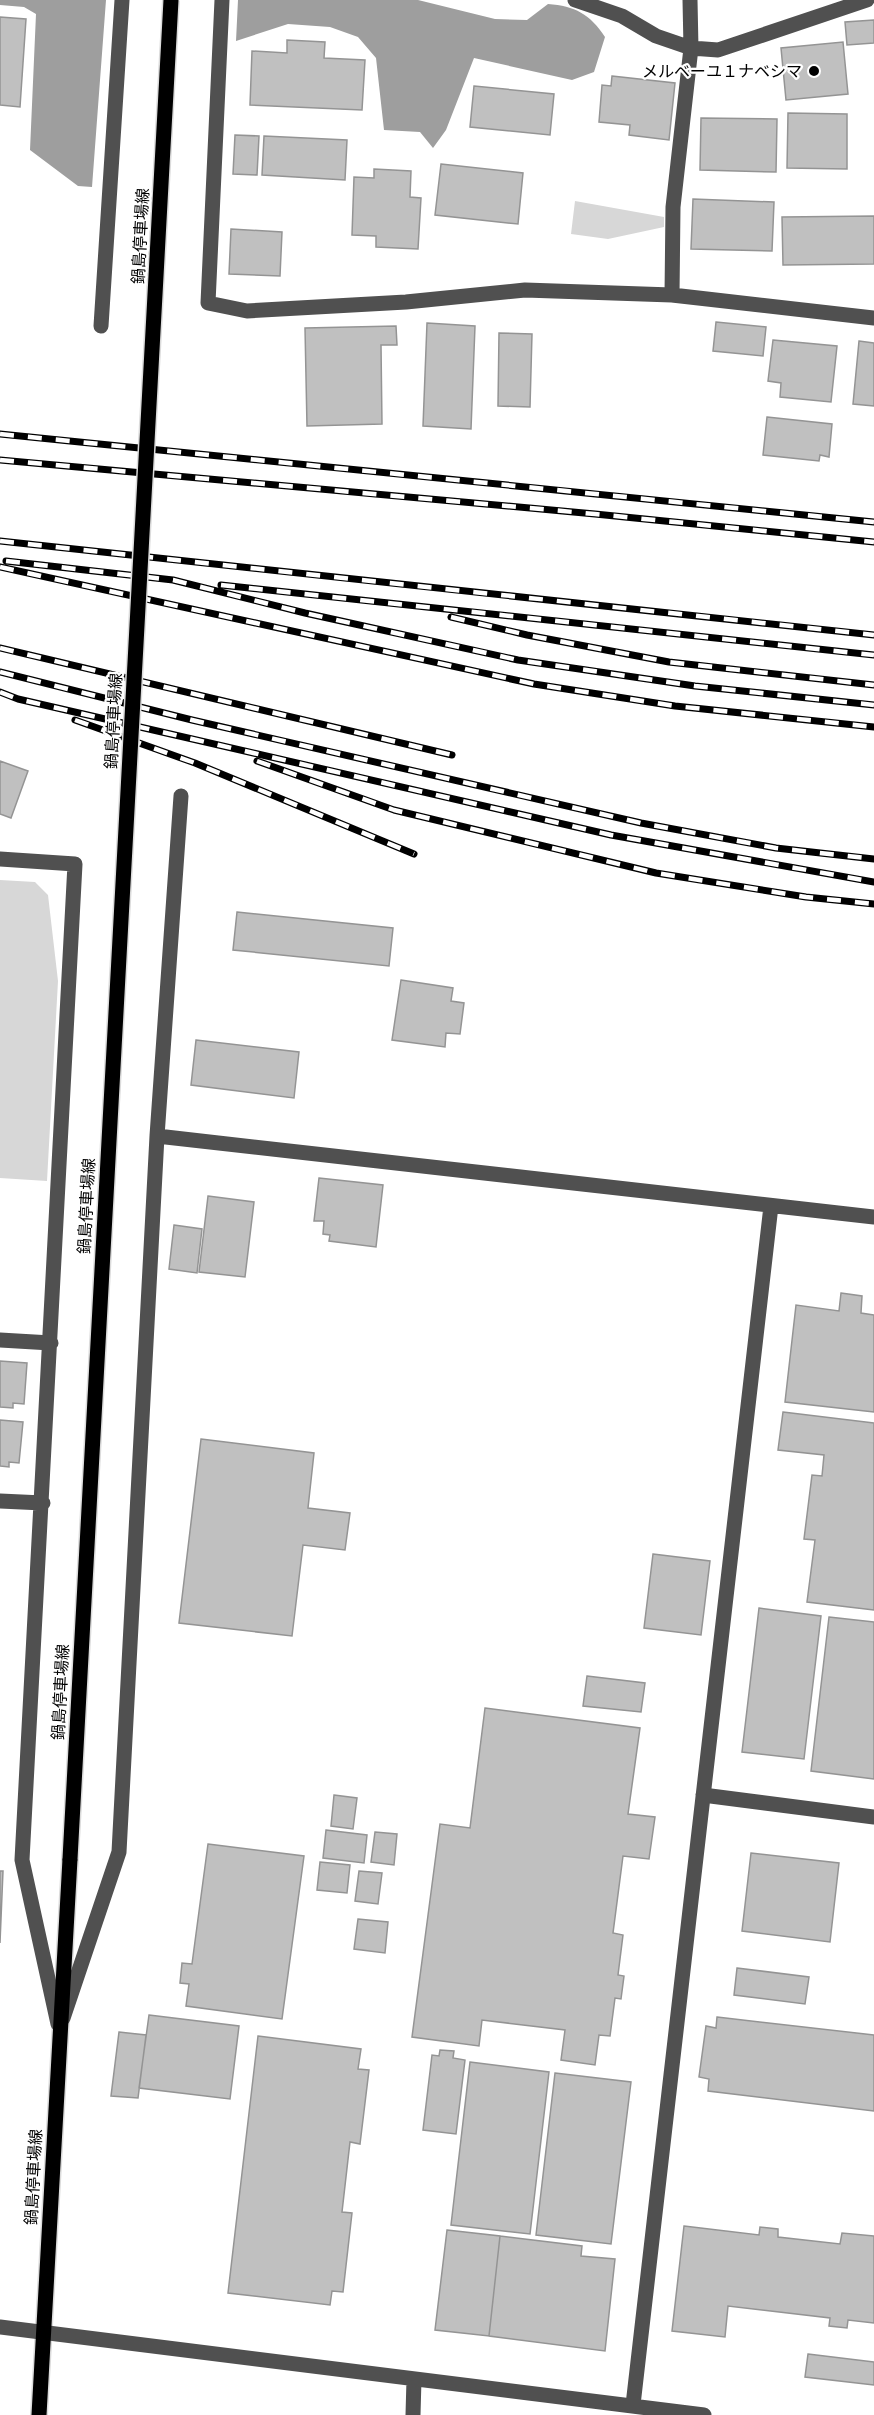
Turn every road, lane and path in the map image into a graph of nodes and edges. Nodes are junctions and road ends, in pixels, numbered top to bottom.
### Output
1 (122, 0) edge
2 (171, 0) edge
3 (222, 0) edge
4 (575, 0) edge
5 (690, 0) edge
6 (867, 0) edge
7 (691, 48) junction
8 (672, 295) junction
9 (874, 318) edge
10 (101, 326) dead end
11 (181, 795) dead end
12 (0, 859) edge
13 (157, 1136) junction
14 (771, 1206) junction
15 (874, 1217) edge
16 (0, 1340) edge
17 (51, 1343) junction
18 (0, 1501) edge
19 (43, 1503) junction
20 (703, 1795) junction
21 (874, 1816) edge
22 (60, 2030) junction
23 (0, 2327) edge
24 (42, 2334) junction
25 (414, 2379) junction
26 (633, 2405) junction
27 (39, 2415) edge
28 (413, 2415) edge
29 (704, 2415) edge

1 - 10 street
2 - 22 main road, 鍋島停車場線, bridge
3 - 8 street
4 - 7 street
5 - 7 street
6 - 7 street
7 - 8 street
8 - 9 street
11 - 13 street
12 - 17 street
13 - 14 street
13 - 22 street
14 - 15 street
14 - 20 street
16 - 17 street
17 - 19 street
18 - 19 street
19 - 22 street
20 - 21 street
20 - 26 street
22 - 24 main road, 鍋島停車場線
23 - 24 street
24 - 25 street
24 - 27 main road, 鍋島停車場線
25 - 26 street
25 - 28 street
26 - 29 street

